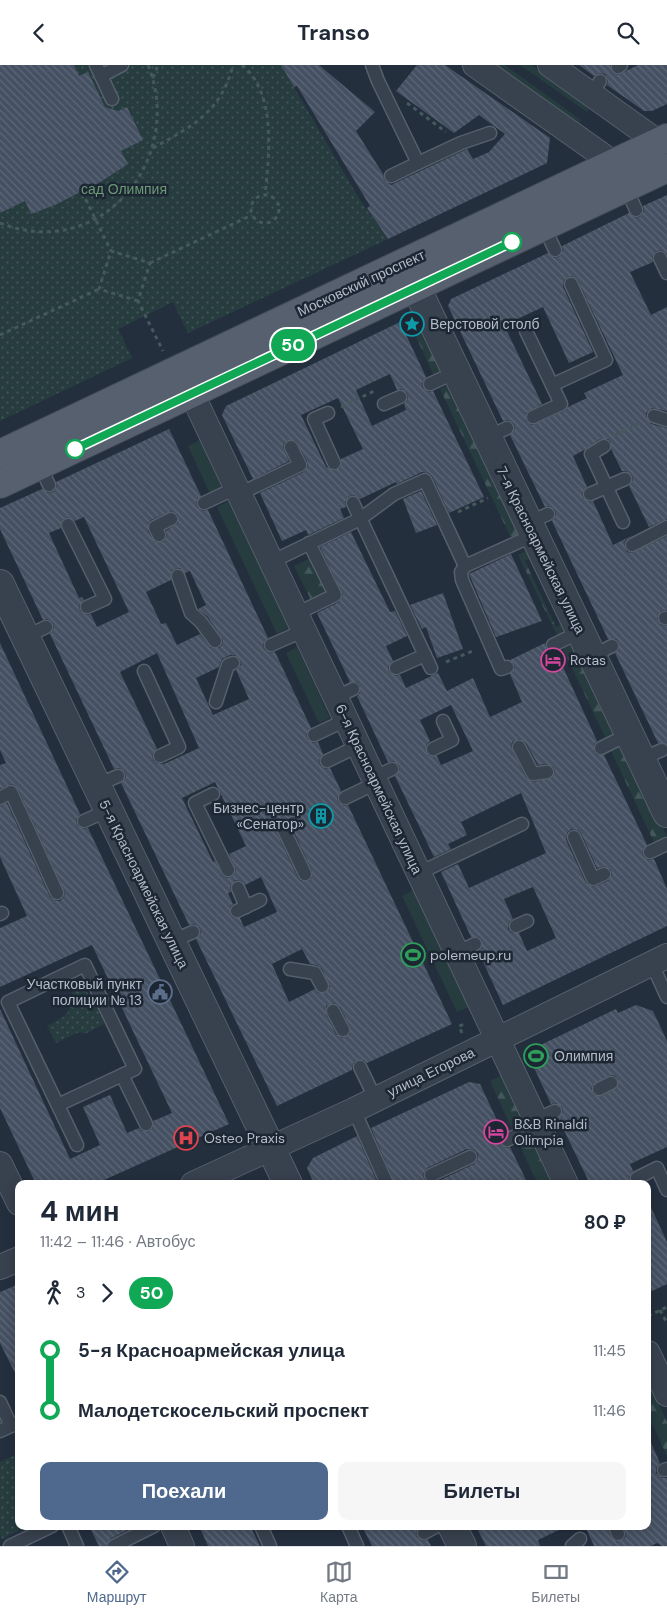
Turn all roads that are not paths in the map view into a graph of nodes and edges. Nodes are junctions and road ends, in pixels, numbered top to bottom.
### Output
1 (122, 65) edge
2 (372, 65) edge
3 (475, 65) edge
4 (550, 65) edge
5 (98, 70) edge
6 (112, 99) dead end
7 (490, 133) dead end
8 (418, 163) junction
9 (613, 163) junction
10 (649, 169) edge
11 (391, 176) dead end
12 (660, 258) dead end
13 (667, 273) edge
14 (410, 275) junction
15 (571, 284) dead end
16 (526, 331) dead end
17 (456, 372) junction
18 (181, 375) junction
19 (430, 384) dead end
20 (552, 385) junction
21 (400, 397) dead end
22 (384, 405) road end
23 (328, 413) road end
24 (654, 416) road end
25 (532, 417) dead end
26 (667, 420) edge
27 (604, 446) road end
28 (291, 447) dead end
29 (0, 454) edge
30 (334, 463) dead end
31 (625, 479) dead end
32 (0, 484) edge
33 (606, 487) junction
34 (238, 491) junction
35 (590, 495) dead end
36 (204, 503) dead end
37 (353, 503) dead end
38 (171, 519) dead end
39 (360, 519) junction
40 (624, 522) dead end
41 (537, 524) junction
42 (68, 525) dead end
43 (667, 527) edge
44 (158, 535) dead end
45 (309, 543) junction
46 (632, 545) dead end
47 (271, 561) junction
48 (466, 566) junction
49 (178, 576) dead end
50 (3, 596) edge
51 (87, 607) dead end
52 (300, 622) junction
53 (215, 641) dead end
54 (595, 644) junction
55 (271, 645) dead end
56 (553, 645) dead end
57 (425, 655) junction
58 (233, 663) dead end
59 (507, 667) dead end
60 (396, 668) dead end
61 (431, 668) road end
62 (144, 671) dead end
63 (216, 702) dead end
64 (346, 720) junction
65 (443, 721) dead end
66 (629, 734) junction
67 (314, 735) dead end
68 (358, 747) junction
69 (520, 747) dead end
70 (601, 748) dead end
71 (434, 749) dead end
72 (160, 756) dead end
73 (327, 761) dead end
74 (547, 772) dead end
75 (380, 777) junction
76 (213, 794) dead end
77 (0, 797) edge
78 (345, 798) dead end
79 (109, 810) junction
80 (667, 813) edge
81 (84, 821) dead end
82 (293, 823) dead end
83 (522, 824) dead end
84 (574, 837) dead end
85 (667, 844) edge
86 (650, 852) dead end
87 (228, 870) dead end
88 (419, 873) junction
89 (305, 874) dead end
90 (604, 874) dead end
91 (238, 889) dead end
92 (57, 893) dead end
93 (260, 900) dead end
94 (659, 960) edge
95 (290, 969) dead end
96 (322, 986) dead end
97 (667, 997) edge
98 (4, 1004) edge
99 (333, 1011) dead end
100 (342, 1029) dead end
101 (497, 1040) junction
102 (360, 1067) dead end
103 (122, 1075) junction
104 (611, 1083) dead end
105 (599, 1089) dead end
106 (376, 1100) junction
107 (58, 1105) junction
108 (354, 1110) junction
109 (542, 1119) junction
110 (146, 1124) dead end
111 (507, 1140) dead end
112 (77, 1145) dead end
113 (272, 1149) junction
114 (470, 1157) dead end
115 (0, 1164) edge
116 (431, 1175) dead end
117 (637, 1178) dead end
118 (202, 1180) edge
119 (286, 1180) edge
120 (383, 1180) edge
121 (565, 1180) edge
122 (667, 1190) edge
123 (15, 1195) edge
124 (15, 1261) edge
125 (0, 1267) edge
126 (651, 1359) edge
127 (667, 1394) edge
128 (0, 1403) edge
129 (10, 1427) edge
130 (44, 1530) edge
131 (70, 1530) edge
132 (146, 1530) edge
133 (174, 1530) edge
134 (263, 1530) edge
135 (350, 1530) edge
136 (430, 1530) edge
137 (454, 1530) edge
138 (424, 1533) dead end
139 (10, 1546) edge
140 (77, 1546) edge
141 (114, 1546) edge
142 (182, 1546) edge
143 (269, 1546) edge
144 (357, 1546) edge
145 (462, 1546) edge

1 - 5 lane
2 - 8 lane
3 - 9 street
4 - 10 street
5 - 6 lane
7 - 8 lane
8 - 11 lane
9 - 10 main road, Московский проспект
9 - 10 street
9 - 14 main road, Московский проспект
10 - 14 main road, Московский проспект
12 - 13 lane
14 - 17 street, 7-я Красноармейская улица
14 - 18 main road, Московский проспект
15 - 20 lane
16 - 20 lane
17 - 19 lane
17 - 41 street, 7-я Красноармейская улица
18 - 29 main road, Московский проспект
18 - 32 main road, Московский проспект
18 - 34 street, 6-я Красноармейская улица
20 - 25 lane
21 - 22 lane
23 - 30 lane
24 - 26 lane
27 - 33 lane
28 - 34 lane
31 - 33 lane
33 - 35 lane
33 - 40 lane
34 - 36 lane
34 - 47 street, 6-я Красноармейская улица
37 - 39 lane
38 - 44 lane
39 - 45 lane
39 - 48 lane
39 - 57 lane
41 - 48 lane
41 - 54 street, 7-я Красноармейская улица
42 - 51 lane
43 - 46 lane
45 - 47 lane
45 - 52 lane
47 - 52 street, 6-я Красноармейская улица
48 - 59 lane
49 - 53 lane
50 - 79 street, 5-я Красноармейская улица
52 - 55 lane
52 - 64 street, 6-я Красноармейская улица
54 - 56 lane
54 - 66 street, 7-я Красноармейская улица
57 - 60 lane
57 - 61 lane
58 - 63 lane
62 - 72 lane
64 - 67 lane
64 - 68 street, 6-я Красноармейская улица
65 - 71 lane
66 - 70 lane
66 - 80 street, 7-я Красноармейская улица
68 - 73 lane
68 - 75 street, 6-я Красноармейская улица
69 - 74 lane
75 - 78 lane
75 - 88 street, 6-я Красноармейская улица
76 - 87 lane
77 - 92 lane
79 - 81 lane
79 - 113 street, 5-я Красноармейская улица
82 - 89 lane
83 - 88 lane
84 - 90 lane
85 - 86 lane
88 - 101 street, 6-я Красноармейская улица
91 - 93 lane
94 - 97 lane
94 - 101 street, улица Егорова
95 - 96 lane
98 - 103 lane
98 - 107 lane
99 - 100 lane
101 - 106 street, улица Егорова
101 - 109 street, 6-я Красноармейская улица
102 - 106 lane
103 - 107 lane
103 - 110 lane
104 - 105 lane
106 - 108 street, улица Егорова
107 - 112 lane
108 - 113 street, улица Егорова
108 - 120 lane
109 - 111 lane
109 - 121 street, 6-я Красноармейская улица
113 - 118 street, улица Егорова
113 - 119 street, 5-я Красноармейская улица
114 - 116 lane
115 - 123 street
117 - 122 lane
124 - 125 street
126 - 127 street
128 - 129 lane
130 - 139 lane
131 - 140 lane
132 - 141 lane
133 - 142 street
134 - 143 lane
135 - 144 lane
136 - 138 lane
137 - 145 street

